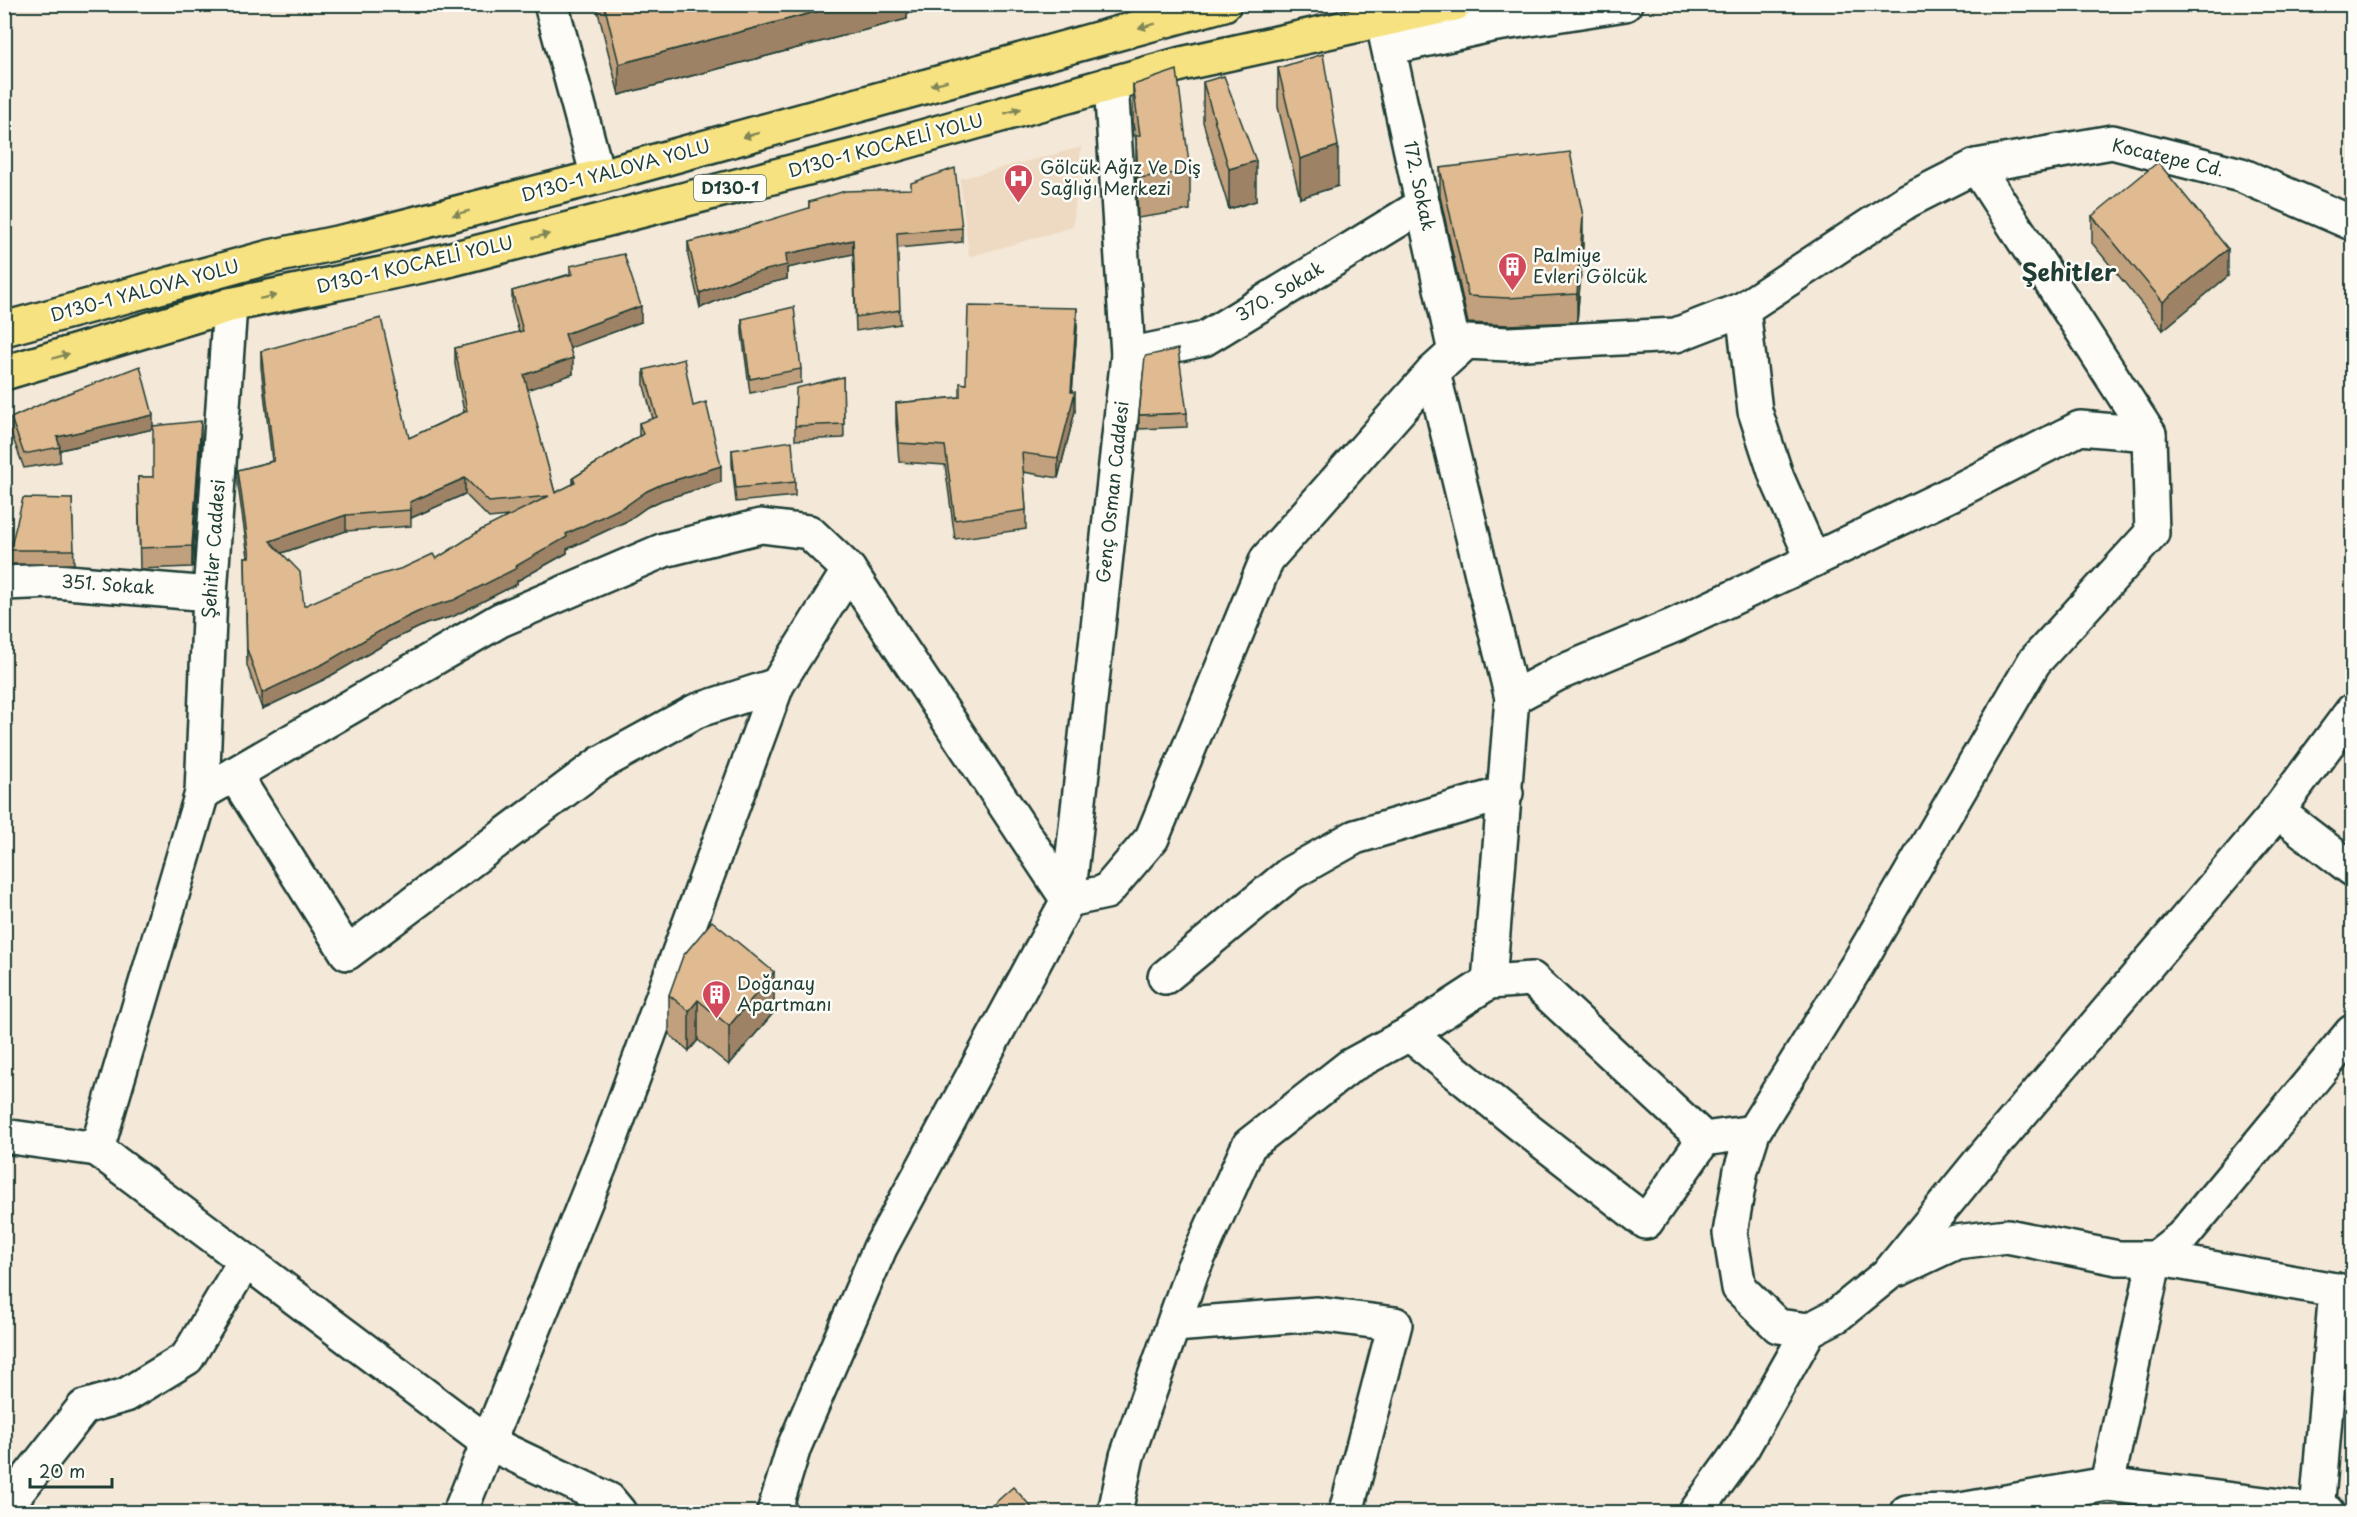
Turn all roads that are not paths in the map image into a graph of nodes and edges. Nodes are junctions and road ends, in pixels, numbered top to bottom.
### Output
1 (551, 4) edge
2 (1224, 4) edge
3 (1455, 4) edge
4 (1625, 4) edge
5 (1386, 34) junction
6 (1108, 84) junction
7 (1976, 166) junction
8 (598, 177) junction
9 (1423, 205) junction
10 (2352, 223) edge
11 (230, 305) junction
12 (1743, 309) junction
13 (4, 329) edge
14 (1128, 355) junction
15 (1444, 362) junction
16 (4, 373) edge
17 (2149, 434) junction
18 (1813, 560) junction
19 (849, 570) junction
20 (4, 583) edge
21 (210, 594) junction
22 (777, 685) junction
23 (1512, 698) junction
24 (2352, 711) edge
25 (234, 774) junction
26 (1506, 793) junction
27 (202, 794) junction
28 (2277, 811) junction
29 (2352, 869) edge
30 (1068, 900) junction
31 (1165, 977) dead end
32 (1489, 982) junction
33 (2352, 1032) edge
34 (1410, 1034) junction
35 (1753, 1132) junction
36 (4, 1136) edge
37 (1704, 1139) junction
38 (97, 1149) junction
39 (2155, 1258) junction
40 (245, 1261) junction
41 (1889, 1273) junction
42 (2344, 1292) edge
43 (1174, 1325) junction
44 (1809, 1330) junction
45 (487, 1442) junction
46 (2107, 1484) junction
47 (6, 1512) edge
48 (460, 1512) edge
49 (619, 1512) edge
50 (774, 1512) edge
51 (1115, 1512) edge
52 (1346, 1512) edge
53 (1696, 1512) edge
54 (1907, 1512) edge
55 (2322, 1512) edge

1 - 8 street
2 -> 8 highway, D130-1 YALOVA YOLU / D130-1
3 - 5 highway, D130-1 KOCAELİ YOLU / D130-1
4 - 5 street
5 - 6 highway, D130-1 KOCAELİ YOLU / D130-1
5 - 9 street, 172. Sokak
11 -> 6 highway, D130-1 KOCAELİ YOLU / D130-1
6 - 14 street, Genç Osman Caddesi
7 - 10 street, Kocatepe Cd.
7 - 12 street, Kocatepe Cd.
7 - 17 street
8 -> 13 highway, D130-1 YALOVA YOLU / D130-1
9 - 14 street, 370. Sokak
9 - 15 street, 172. Sokak
16 -> 11 highway, D130-1 KOCAELİ YOLU / D130-1
11 - 21 street, Şehitler Caddesi
12 - 15 street, Kocatepe Cd.
12 - 18 street
14 - 30 street, Genç Osman Caddesi
15 - 23 street, 172. Sokak
15 - 30 street
17 - 18 street
17 - 35 street
18 - 23 street
19 - 22 street
19 - 25 street
19 - 30 street
20 - 21 street, 351. Sokak
21 - 27 street, Şehitler Caddesi
22 - 25 street
22 - 45 street
23 - 26 street, 172. Sokak
24 - 28 street
25 - 27 street
26 - 31 street
26 - 32 street, 172. Sokak
27 - 38 street, Şehitler Caddesi
28 - 29 street
28 - 41 street
30 - 50 street
32 - 34 street
32 - 37 street
33 - 39 street
34 - 37 street
34 - 43 street
35 - 37 street
35 - 44 street
36 - 38 street
38 - 40 street
39 - 41 street
39 - 42 street
39 - 46 street
40 - 45 street
40 - 47 street
41 - 44 street
42 - 55 street
43 - 51 street
43 - 52 street
44 - 53 street
45 - 48 street
45 - 49 street
46 - 54 street
46 - 55 street

